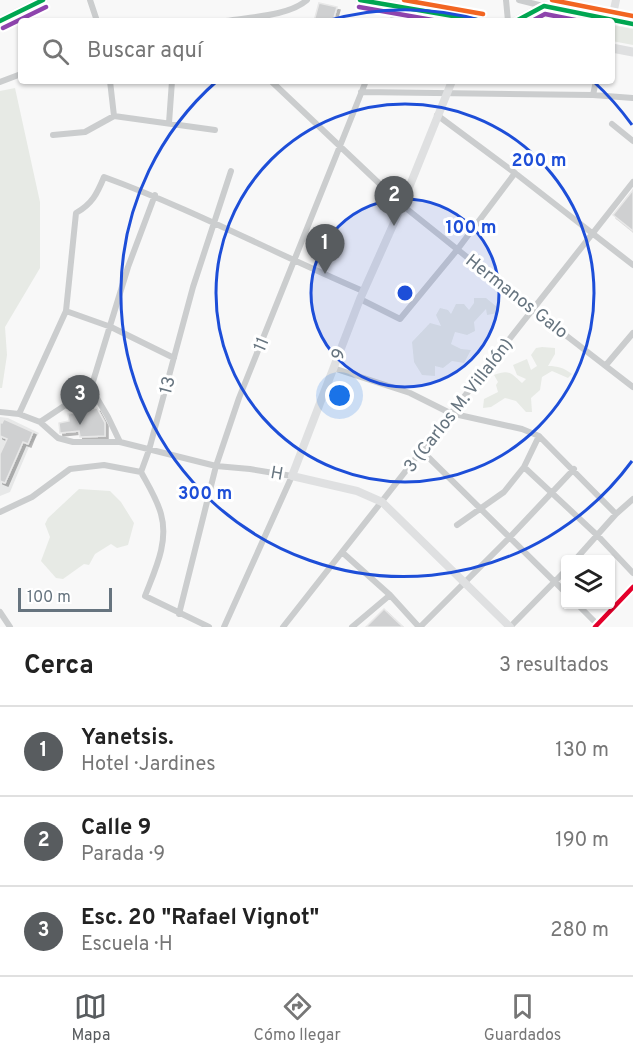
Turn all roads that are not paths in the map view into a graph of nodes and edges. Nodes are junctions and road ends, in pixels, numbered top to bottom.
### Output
1 (43, 0) edge
2 (90, 0) edge
3 (308, 0) edge
4 (360, 0) edge
5 (416, 0) edge
6 (506, 0) edge
7 (519, 0) edge
8 (616, 0) edge
9 (544, 6) junction
10 (399, 7) junction
11 (420, 10) junction
12 (96, 18) edge
13 (244, 18) edge
14 (394, 18) edge
15 (464, 18) edge
16 (508, 18) edge
17 (522, 18) edge
18 (607, 18) edge
19 (612, 18) edge
20 (615, 20) edge
21 (0, 21) edge
22 (633, 24) edge
23 (615, 49) edge
24 (633, 52) edge
25 (18, 76) edge
26 (0, 82) edge
27 (110, 84) edge
28 (172, 84) edge
29 (274, 84) edge
30 (365, 84) edge
31 (451, 84) edge
32 (595, 84) edge
33 (361, 92) junction
34 (447, 93) junction
35 (593, 95) junction
36 (633, 98) edge
37 (437, 115) junction
38 (114, 116) junction
39 (169, 123) junction
40 (612, 124) dead end
41 (215, 130) dead end
42 (53, 135) dead end
43 (633, 141) edge
44 (339, 147) junction
45 (231, 171) dead end
46 (515, 172) junction
47 (633, 182) edge
48 (155, 195) junction
49 (402, 205) junction
50 (214, 223) junction
51 (594, 234) junction
52 (457, 250) junction
53 (294, 262) junction
54 (633, 264) edge
55 (362, 295) junction
56 (534, 310) junction
57 (66, 311) junction
58 (111, 327) junction
59 (633, 333) edge
60 (174, 358) junction
61 (606, 365) junction
62 (333, 368) junction
63 (633, 387) edge
64 (91, 388) junction
65 (0, 412) edge
66 (450, 413) junction
67 (19, 414) junction
68 (40, 422) junction
69 (539, 436) junction
70 (120, 442) junction
71 (149, 450) junction
72 (422, 451) junction
73 (216, 466) junction
74 (524, 467) junction
75 (574, 469) junction
76 (141, 472) junction
77 (291, 476) junction
78 (551, 493) junction
79 (633, 499) edge
80 (382, 502) junction
81 (480, 509) junction
82 (0, 512) edge
83 (616, 514) junction
84 (457, 525) dead end
85 (598, 536) junction
86 (509, 538) junction
87 (343, 553) junction
88 (580, 555) edge
89 (633, 573) edge
90 (561, 575) edge
91 (554, 581) junction
92 (464, 582) junction
93 (633, 587) edge
94 (561, 588) edge
95 (390, 595) junction
96 (581, 609) edge
97 (0, 612) edge
98 (179, 614) junction
99 (596, 626) edge
100 (10, 627) edge
101 (209, 627) edge
102 (224, 627) edge
103 (283, 627) edge
104 (352, 627) edge
105 (420, 627) edge
106 (510, 627) edge

1 - 21 main road
2 - 12 street
3 - 13 street
4 - 10 main road
5 - 11 street
6 - 16 street
7 - 9 street
8 - 19 street
9 - 17 main road
9 - 18 main road
10 - 11 main road
10 - 14 street
11 - 15 main road
20 - 22 main road
23 - 24 main road
25 - 26 street
27 - 38 street
28 - 39 street
29 - 44 street, Hermanos Galo
30 - 33 street, 11
31 - 34 street, 9
32 - 35 street
33 - 34 street
33 - 44 street, 11
34 - 35 street
34 - 37 street, 9
35 - 36 street
37 - 46 street
37 - 49 street, 9
38 - 39 street
38 - 42 street
39 - 41 street
40 - 43 street
44 - 49 street, Hermanos Galo
44 - 53 street, 11
45 - 50 street, 13
46 - 51 street
46 - 52 street
47 - 51 street, 3 (Carlos M. Villalón)
48 - 50 street
48 - 57 street
48 - 58 street
49 - 52 street, Hermanos Galo
49 - 55 street, 9
50 - 53 street
50 - 60 street, 13
51 - 54 street
51 - 56 street, 3 (Carlos M. Villalón)
52 - 55 street
52 - 56 street, Hermanos Galo
53 - 55 street
53 - 73 street, 11
55 - 62 street, 9
56 - 61 street, Hermanos Galo
56 - 66 street, 3 (Carlos M. Villalón)
57 - 58 street
57 - 67 street
58 - 60 street
58 - 64 street
59 - 61 street
60 - 71 street, 13
61 - 63 street, Hermanos Galo
62 - 66 street
62 - 77 street, 9
64 - 68 street
64 - 70 street
65 - 67 street, H
66 - 69 street
66 - 72 street, 3 (Carlos M. Villalón)
67 - 68 street, H
68 - 70 street, H
69 - 74 street
69 - 75 street
70 - 71 street, H
71 - 73 street, H
71 - 76 street, 13
72 - 80 street, 3 (Carlos M. Villalón)
72 - 81 street
73 - 77 street, H
73 - 98 street, 11
74 - 78 street
74 - 81 street
75 - 78 street
75 - 83 street
76 - 82 street
76 - 98 street
77 - 80 street, H
77 - 102 street, 9
78 - 85 street
78 - 86 street
79 - 83 street
80 - 87 street, 3 (Carlos M. Villalón)
80 - 92 street, H
81 - 84 street
81 - 86 street
83 - 85 street
85 - 88 street
85 - 89 street
86 - 91 street
86 - 92 street
87 - 95 street
87 - 103 street, 3 (Carlos M. Villalón)
90 - 91 street
91 - 94 street
91 - 106 street
92 - 105 street
92 - 106 street, H
93 - 99 street
95 - 104 street
95 - 105 street
96 - 99 street
97 - 100 street
98 - 101 street

